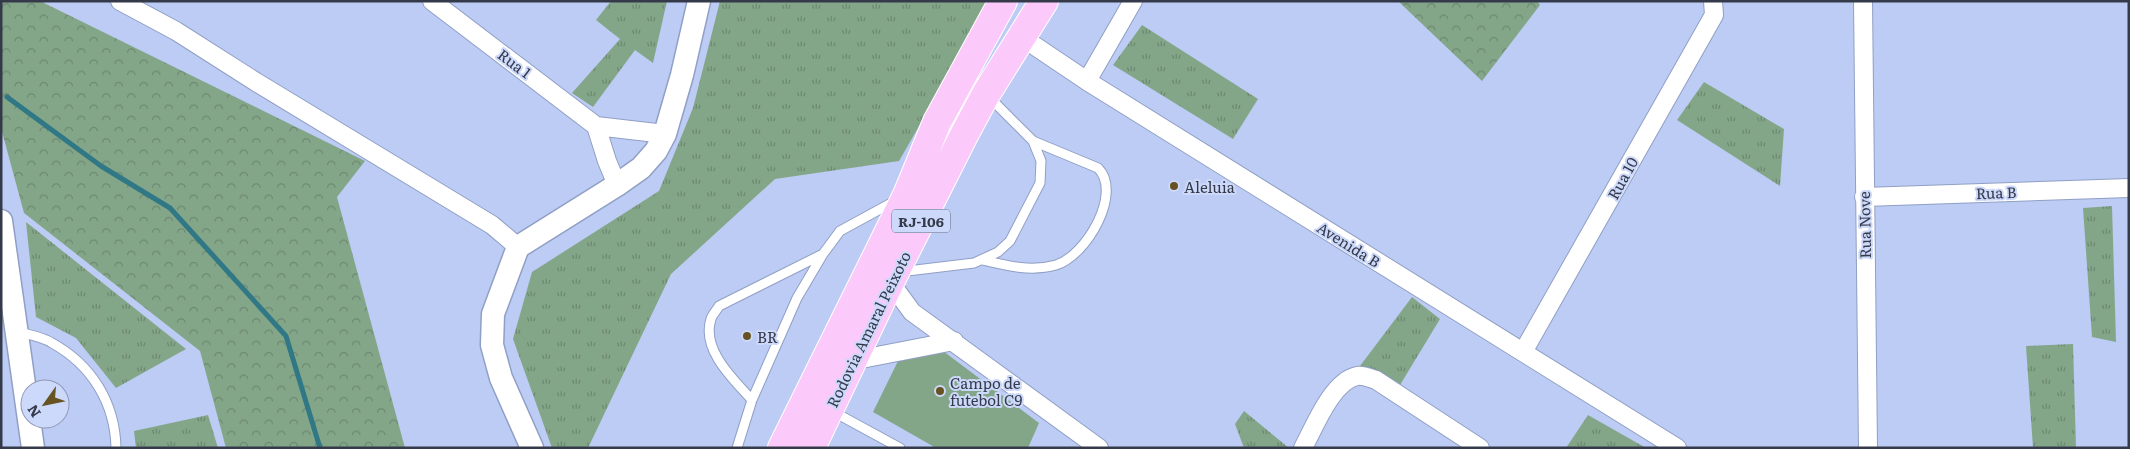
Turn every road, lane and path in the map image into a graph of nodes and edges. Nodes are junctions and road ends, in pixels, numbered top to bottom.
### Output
1 (120, 1) edge
2 (432, 1) edge
3 (699, 1) edge
4 (1003, 1) edge
5 (1044, 1) edge
6 (1133, 1) edge
7 (1713, 1) edge
8 (1863, 1) edge
9 (1023, 38) junction
10 (1086, 81) junction
11 (986, 94) junction
12 (596, 126) junction
13 (665, 134) junction
14 (1033, 141) junction
15 (617, 185) junction
16 (2129, 188) edge
17 (907, 195) junction
18 (1864, 197) junction
19 (1, 221) edge
20 (518, 246) junction
21 (823, 254) junction
22 (983, 260) junction
23 (892, 277) junction
24 (9, 330) edge
25 (954, 341) junction
26 (1524, 352) junction
27 (851, 361) junction
28 (752, 400) junction
29 (829, 409) junction
30 (33, 448) edge
31 (116, 448) edge
32 (532, 448) edge
33 (736, 448) edge
34 (782, 448) edge
35 (811, 448) edge
36 (900, 448) edge
37 (1099, 448) edge
38 (1303, 448) edge
39 (1480, 448) edge
40 (1677, 448) edge
41 (1868, 448) edge

1 - 20 street
2 - 12 street, Rua 1
3 - 13 street
4 - 17 highway, Rodovia Amaral Peixoto / RJ-106
5 - 9 highway, Rodovia Amaral Peixoto / RJ-106
6 - 10 street
7 - 26 street, Rua 10
8 - 18 street, Rua Nove
9 - 10 street, Avenida B
9 - 11 highway, Rodovia Amaral Peixoto / RJ-106
10 - 26 street, Avenida B
11 - 14 lane
11 - 23 highway, Rodovia Amaral Peixoto / RJ-106
12 - 13 street
12 - 15 street
13 - 15 street
14 - 22 lane
14 - 22 lane
15 - 20 street
16 - 18 street, Rua B
17 - 21 lane
17 - 34 highway, Rodovia Amaral Peixoto / RJ-106
18 - 41 street, Rua Nove
19 - 24 street
20 - 32 street
21 - 28 lane
21 - 28 lane
22 - 23 lane
23 - 25 street
23 - 27 highway, Rodovia Amaral Peixoto / RJ-106
24 - 30 street
24 - 31 lane
25 - 27 street
25 - 37 street
26 - 40 street, Avenida B
27 - 29 highway, Rodovia Amaral Peixoto / RJ-106
28 - 33 lane
29 - 35 highway, Rodovia Amaral Peixoto / RJ-106
29 - 36 lane
38 - 39 street

